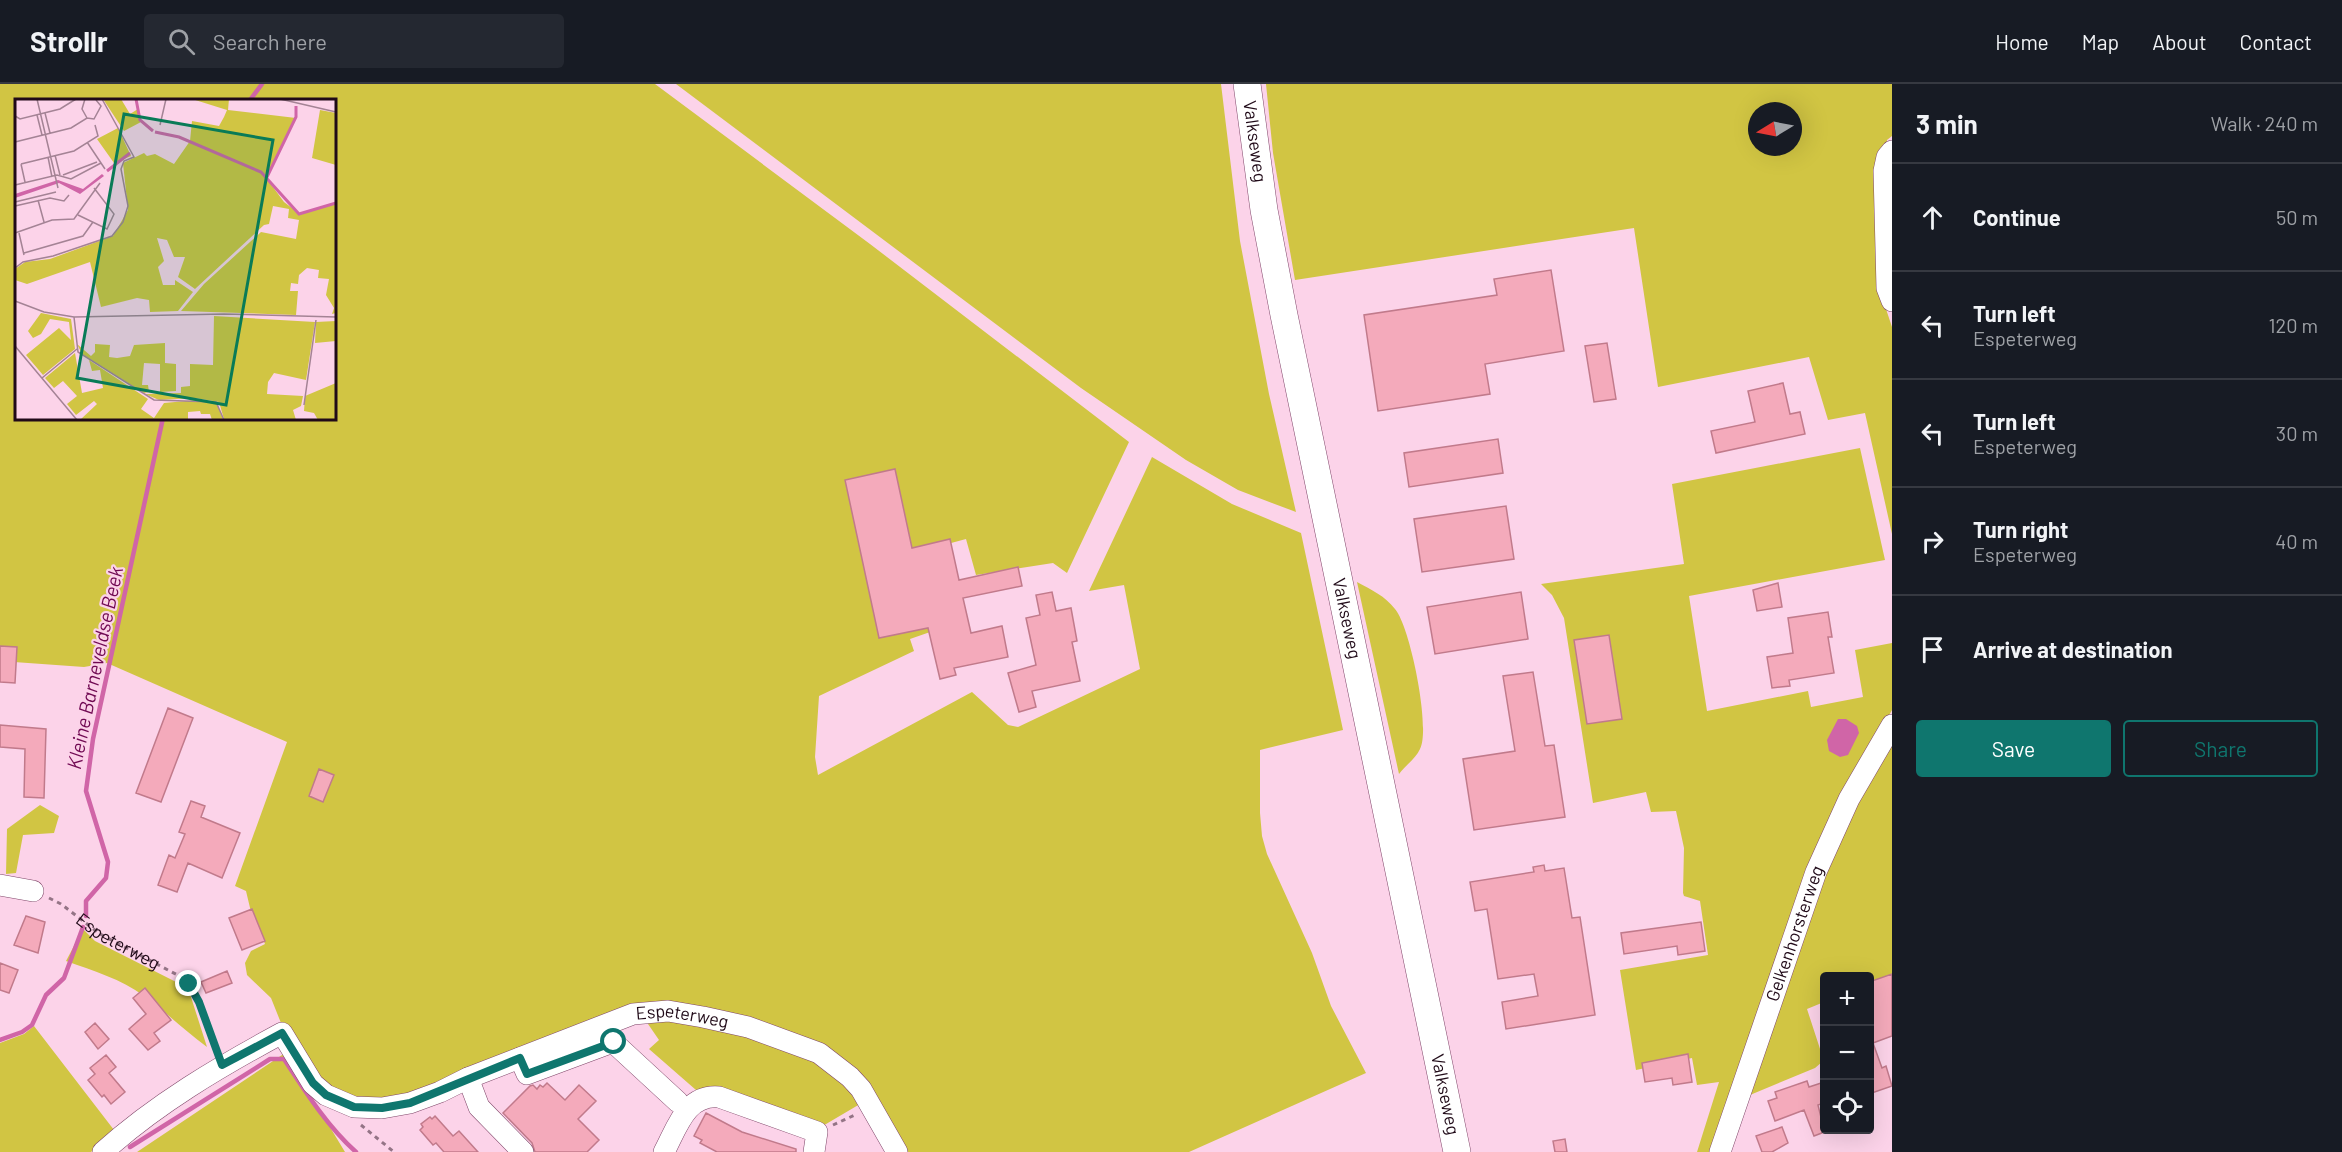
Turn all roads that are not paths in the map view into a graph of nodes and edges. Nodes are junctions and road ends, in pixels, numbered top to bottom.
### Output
1 (1247, 84) edge
2 (1892, 152) edge
3 (1892, 301) edge
4 (1892, 725) edge
5 (0, 885) edge
6 (33, 891) road end
7 (520, 1058) junction
8 (468, 1078) junction
9 (678, 1102) dead end
10 (815, 1142) edge
11 (103, 1152) edge
12 (523, 1152) edge
13 (664, 1152) edge
14 (897, 1152) edge
15 (1457, 1152) edge
16 (1720, 1152) edge

1 - 15 main road, Valkseweg
2 - 3 street
4 - 16 street, Gelkenhorsterweg
5 - 6 street
7 - 8 street, Espeterweg
7 - 9 street
7 - 14 street, Espeterweg
8 - 11 street, Espeterweg
8 - 12 street
10 - 13 street

